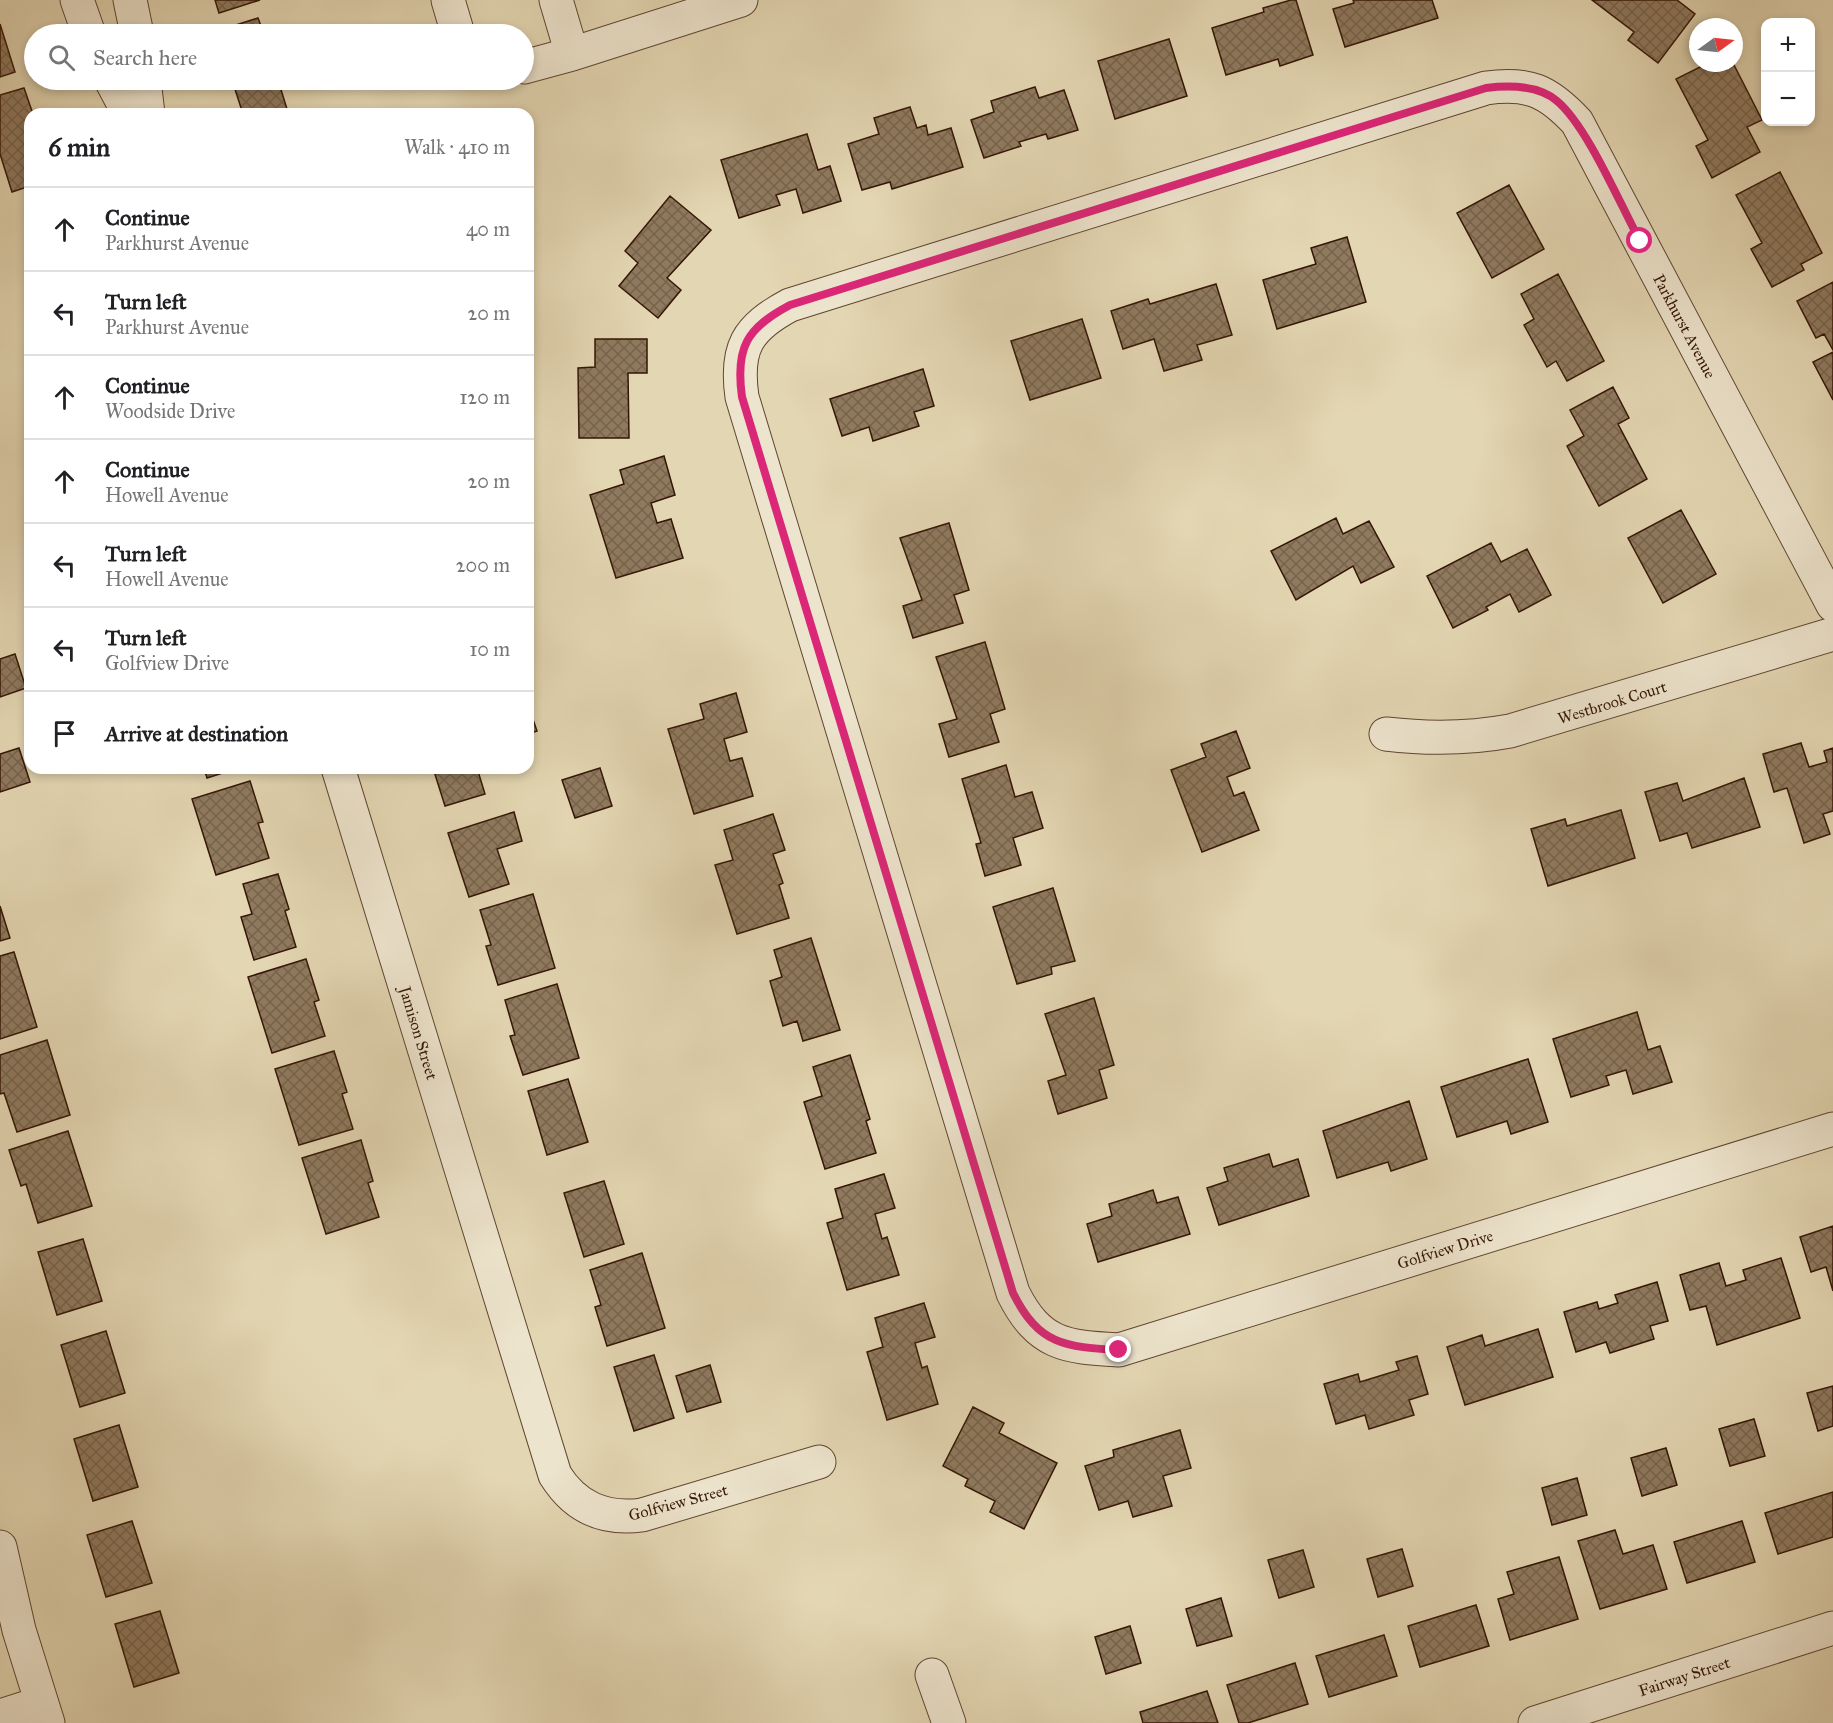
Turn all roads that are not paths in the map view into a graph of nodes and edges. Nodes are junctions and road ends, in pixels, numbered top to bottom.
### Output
1 (77, 0) edge
2 (130, 0) edge
3 (448, 0) edge
4 (556, 0) edge
5 (741, 0) edge
6 (85, 24) edge
7 (135, 24) edge
8 (455, 24) edge
9 (572, 54) junction
10 (534, 64) edge
11 (116, 90) edge
12 (145, 90) edge
13 (126, 108) edge
14 (147, 108) edge
15 (1833, 605) edge
16 (1833, 634) edge
17 (1386, 734) dead end
18 (340, 774) edge
19 (1833, 1129) edge
20 (500, 1298) joint
21 (1055, 1340) joint
22 (819, 1462) dead end
23 (0, 1547) edge
24 (1833, 1628) edge
25 (932, 1675) dead end
26 (44, 1713) edge
27 (0, 1716) edge
28 (949, 1723) edge
29 (1534, 1723) edge

1 - 6 street
2 - 7 street
3 - 8 street
4 - 9 street
5 - 9 street
9 - 10 street
11 - 13 street
12 - 14 street
15 - 21 street, Parkhurst Avenue
16 - 17 street, Westbrook Court
18 - 20 street, Jamison Street
19 - 21 street, Golfview Drive
20 - 22 street, Golfview Street
23 - 26 street
24 - 29 street, Fairway Street
25 - 28 street
26 - 27 street

